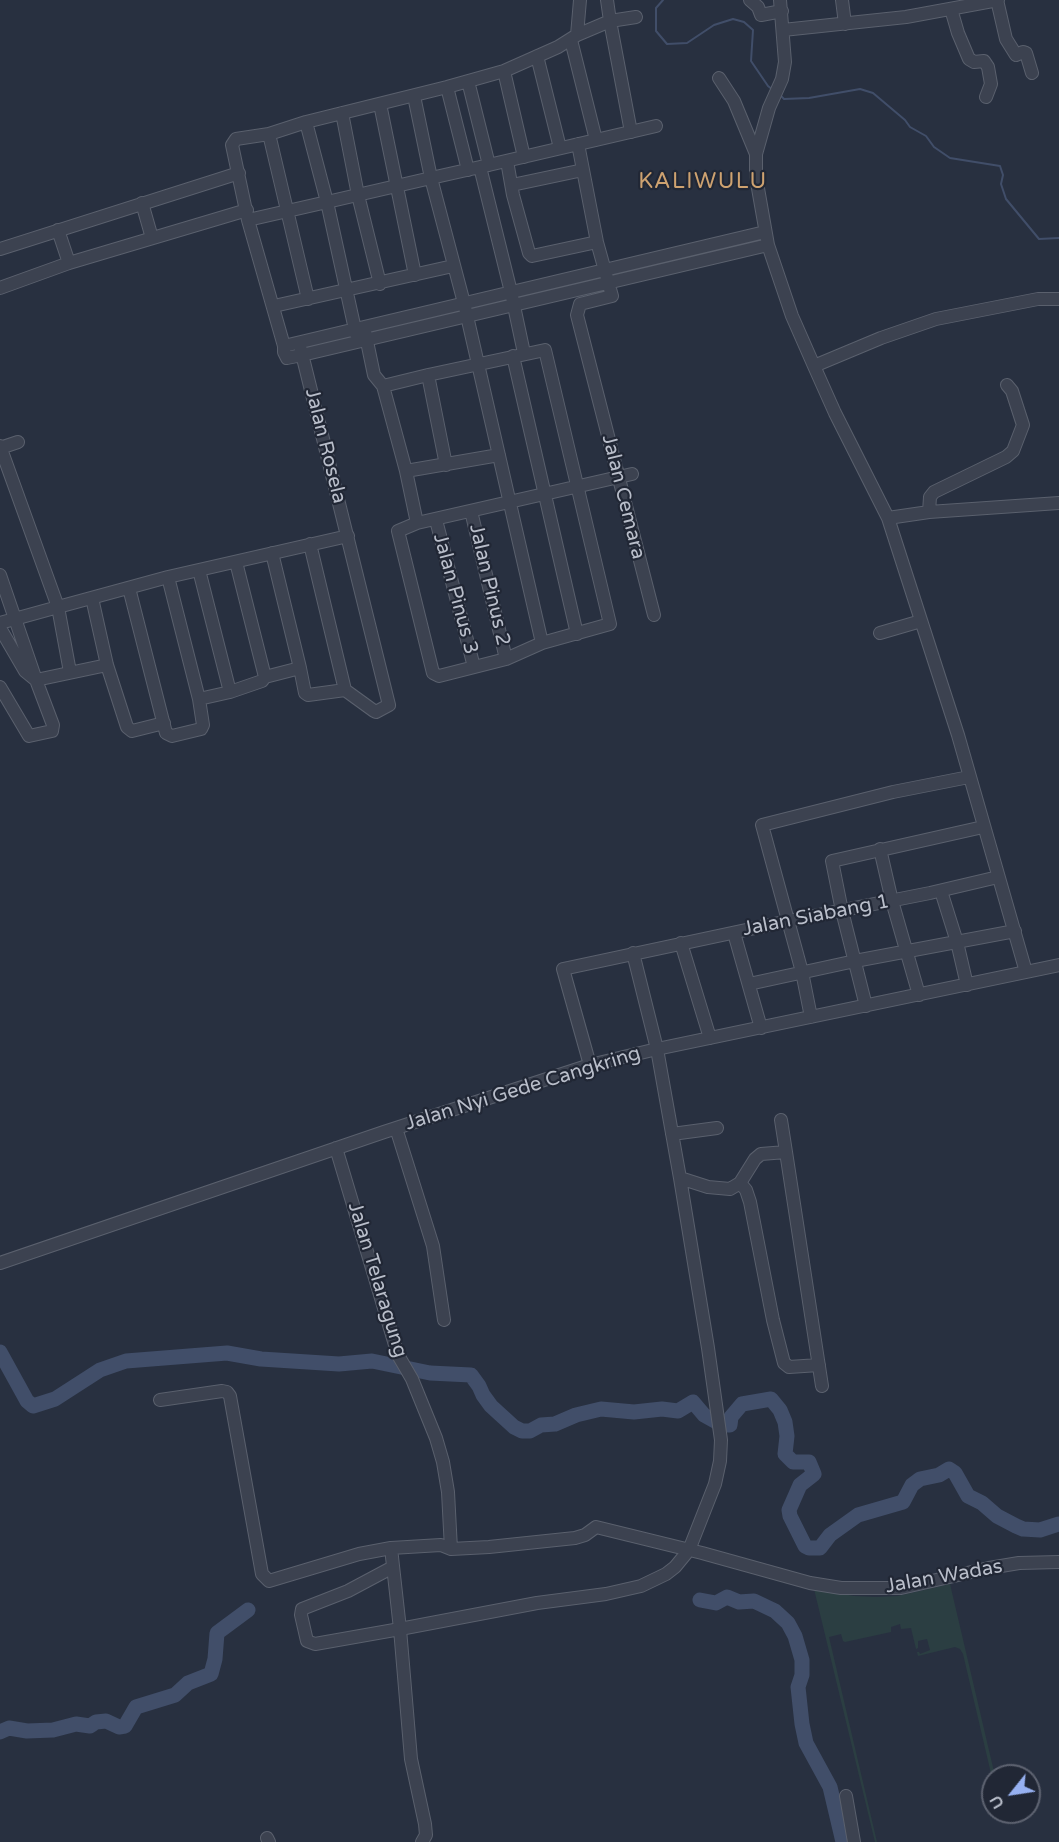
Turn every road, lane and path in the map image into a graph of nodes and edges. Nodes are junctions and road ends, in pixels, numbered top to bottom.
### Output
1 (580, 0) edge
2 (608, 0) edge
3 (750, 0) edge
4 (842, 0) edge
5 (998, 0) edge
6 (781, 6) edge
7 (951, 9) junction
8 (636, 17) dead end
9 (610, 21) junction
10 (845, 24) junction
11 (783, 30) junction
12 (574, 38) junction
13 (537, 56) junction
14 (504, 71) junction
15 (1032, 73) dead end
16 (719, 78) dead end
17 (468, 81) junction
18 (447, 87) junction
19 (414, 96) junction
20 (986, 97) dead end
21 (380, 104) junction
22 (342, 113) junction
23 (306, 122) junction
24 (656, 126) dead end
25 (631, 132) junction
26 (269, 135) junction
27 (596, 140) junction
28 (579, 144) junction
29 (560, 148) junction
30 (756, 154) junction
31 (524, 157) junction
32 (507, 161) junction
33 (479, 167) junction
34 (583, 170) junction
35 (239, 173) junction
36 (431, 178) junction
37 (512, 185) junction
38 (396, 186) junction
39 (358, 195) junction
40 (327, 202) junction
41 (142, 204) junction
42 (287, 211) junction
43 (248, 215) junction
44 (58, 230) junction
45 (152, 238) junction
46 (766, 238) junction
47 (597, 243) junction
48 (0, 249) edge
49 (69, 263) junction
50 (453, 266) junction
51 (605, 270) junction
52 (415, 276) junction
53 (609, 283) junction
54 (380, 284) junction
55 (0, 288) edge
56 (347, 291) junction
57 (511, 292) junction
58 (308, 299) junction
59 (1059, 299) edge
60 (464, 303) junction
61 (274, 306) junction
62 (513, 306) junction
63 (467, 317) junction
64 (361, 334) junction
65 (301, 349) junction
66 (519, 355) junction
67 (477, 364) junction
68 (814, 366) junction
69 (428, 375) junction
70 (1007, 385) dead end
71 (383, 386) junction
72 (18, 442) dead end
73 (0, 447) edge
74 (499, 455) junction
75 (446, 465) junction
76 (406, 471) junction
77 (632, 474) dead end
78 (618, 476) junction
79 (577, 486) junction
80 (545, 495) junction
81 (509, 502) junction
82 (1059, 503) edge
83 (471, 511) junction
84 (928, 512) junction
85 (888, 518) junction
86 (436, 520) junction
87 (417, 523) junction
88 (348, 536) junction
89 (310, 544) junction
90 (272, 553) junction
91 (236, 562) junction
92 (199, 570) junction
93 (0, 575) edge
94 (168, 577) junction
95 (129, 588) junction
96 (92, 598) junction
97 (58, 607) junction
98 (654, 615) dead end
99 (15, 618) junction
100 (921, 621) junction
101 (0, 623) edge
102 (0, 628) edge
103 (880, 633) dead end
104 (577, 634) junction
105 (543, 643) junction
106 (506, 659) junction
107 (107, 665) junction
108 (474, 667) junction
109 (300, 668) junction
110 (70, 672) junction
111 (265, 677) junction
112 (36, 680) junction
113 (0, 687) edge
114 (345, 690) junction
115 (230, 692) junction
116 (199, 699) junction
117 (164, 723) junction
118 (969, 777) junction
119 (984, 827) junction
120 (880, 849) junction
121 (998, 877) junction
122 (941, 891) junction
123 (892, 901) junction
124 (842, 911) junction
125 (788, 921) junction
126 (1015, 931) junction
127 (734, 933) junction
128 (957, 942) junction
129 (681, 943) junction
130 (907, 951) junction
131 (633, 953) junction
132 (855, 961) junction
133 (1059, 965) edge
134 (802, 972) junction
135 (1026, 972) junction
136 (749, 984) junction
137 (967, 985) junction
138 (919, 995) junction
139 (866, 1006) junction
140 (811, 1017) junction
141 (761, 1028) junction
142 (710, 1038) junction
143 (657, 1049) junction
144 (590, 1065) junction
145 (782, 1120) dead end
146 (396, 1128) junction
147 (717, 1128) dead end
148 (672, 1134) junction
149 (336, 1148) junction
150 (786, 1152) junction
151 (678, 1168) junction
152 (740, 1183) junction
153 (0, 1263) edge
154 (444, 1320) dead end
155 (819, 1365) junction
156 (822, 1386) dead end
157 (160, 1400) dead end
158 (391, 1548) junction
159 (451, 1549) junction
160 (689, 1550) junction
161 (1059, 1562) edge
162 (393, 1567) junction
163 (399, 1629) junction
164 (846, 1796) dead end
165 (422, 1842) edge
166 (854, 1842) edge

1 - 12 street
2 - 9 street
3 - 6 street
4 - 10 street
5 - 7 street
5 - 15 street
6 - 11 street
7 - 10 street
7 - 20 street
8 - 9 street
9 - 12 street
9 - 25 street
10 - 11 street
11 - 30 street
12 - 13 street
12 - 27 street
13 - 14 street
13 - 29 street
14 - 17 street
14 - 31 street
16 - 30 street
17 - 18 street
17 - 33 street
18 - 19 street
18 - 33 street
19 - 21 street
19 - 36 street
21 - 22 street
21 - 38 street
22 - 23 street
22 - 39 street
23 - 26 street
23 - 40 street
24 - 25 street
25 - 27 street
26 - 35 street
26 - 42 street
27 - 28 street
28 - 29 street
28 - 34 street
29 - 31 street
30 - 46 street
31 - 32 street
32 - 33 street
32 - 37 street
33 - 36 street
33 - 57 street
34 - 37 street
34 - 47 street
35 - 41 street
35 - 43 street
36 - 38 street
36 - 50 street
37 - 47 street
38 - 39 street
38 - 52 street
39 - 40 street
39 - 54 street
40 - 42 street
40 - 56 street
41 - 44 street
41 - 45 street
42 - 43 street
42 - 58 street
43 - 45 street
43 - 61 street
44 - 48 street
44 - 49 street
45 - 49 street
46 - 51 street
46 - 53 street
46 - 68 street
47 - 51 street
49 - 55 street
50 - 52 street
50 - 60 street
51 - 53 street
51 - 57 street
52 - 54 street
53 - 62 street
53 - 78 street, Jalan Cemara
54 - 56 street
56 - 58 street
56 - 64 street
57 - 60 street
57 - 62 street
58 - 61 street
59 - 68 street
60 - 63 street
60 - 64 street
61 - 65 street
62 - 63 street
62 - 66 street
63 - 64 street
63 - 67 street
64 - 65 street
64 - 71 street
65 - 88 street, Jalan Rosela
66 - 67 street
66 - 79 street
66 - 80 street
67 - 69 street
67 - 74 street
68 - 85 street
69 - 71 street
69 - 75 street
70 - 84 street
71 - 76 street
72 - 73 street
73 - 97 street
74 - 75 street
74 - 81 street
75 - 76 street
76 - 87 street
77 - 78 street
78 - 79 street
78 - 98 street, Jalan Cemara
79 - 80 street
79 - 104 street
80 - 81 street
80 - 104 street
81 - 83 street
81 - 105 street
82 - 84 street
83 - 86 street
83 - 106 street, Jalan Pinus 2
84 - 85 street
85 - 100 street
86 - 87 street
86 - 108 street, Jalan Pinus 3
87 - 108 street
88 - 89 street
88 - 114 street, Jalan Rosela
89 - 90 street
89 - 114 street
90 - 91 street
90 - 109 street
91 - 92 street
91 - 111 street
92 - 94 street
92 - 115 street
93 - 99 street
94 - 95 street
94 - 116 street
95 - 96 street
95 - 117 street
96 - 97 street
96 - 107 street
97 - 99 street
97 - 110 street
99 - 101 street
99 - 112 street
100 - 103 street
100 - 118 street
102 - 112 street
104 - 105 street
105 - 106 street
106 - 108 street
107 - 110 street
107 - 117 street
109 - 111 street
109 - 114 street
110 - 112 street
111 - 115 street
112 - 113 street
115 - 116 street
116 - 117 street
118 - 119 street
118 - 125 street
119 - 120 street
119 - 121 street
120 - 123 street
120 - 124 street
121 - 122 street, Jalan Siabang 1
121 - 126 street
122 - 123 street, Jalan Siabang 1
122 - 128 street
123 - 124 street, Jalan Siabang 1
123 - 130 street
124 - 125 street, Jalan Siabang 1
124 - 132 street
125 - 127 street, Jalan Siabang 1
125 - 134 street
126 - 128 street
126 - 135 street
127 - 129 street, Jalan Siabang 1
127 - 136 street
128 - 130 street
128 - 137 street
129 - 131 street, Jalan Siabang 1
129 - 142 street
130 - 132 street
130 - 138 street
131 - 143 street
131 - 144 street, Jalan Siabang 1
132 - 134 street
132 - 139 street
133 - 135 street, Jalan Nyi Gede Cangkring
134 - 136 street
134 - 140 street
135 - 137 street, Jalan Nyi Gede Cangkring
136 - 141 street
137 - 138 street, Jalan Nyi Gede Cangkring
138 - 139 street, Jalan Nyi Gede Cangkring
139 - 140 street, Jalan Nyi Gede Cangkring
140 - 141 street, Jalan Nyi Gede Cangkring
141 - 142 street, Jalan Nyi Gede Cangkring
142 - 143 street, Jalan Nyi Gede Cangkring
143 - 144 street, Jalan Nyi Gede Cangkring
143 - 148 street
144 - 146 street, Jalan Nyi Gede Cangkring
145 - 150 street
146 - 149 street, Jalan Nyi Gede Cangkring
146 - 154 street
147 - 148 street
148 - 151 street
149 - 153 street, Jalan Nyi Gede Cangkring
149 - 159 street, Jalan Telaragung
150 - 152 street
150 - 155 street
151 - 152 street
151 - 160 street
152 - 155 street
155 - 156 street
157 - 158 street, Jalan Wadas
158 - 159 street, Jalan Wadas
158 - 162 street
159 - 160 street, Jalan Wadas
160 - 161 street, Jalan Wadas
160 - 163 street
162 - 163 street
162 - 163 street
163 - 165 street
164 - 166 street

